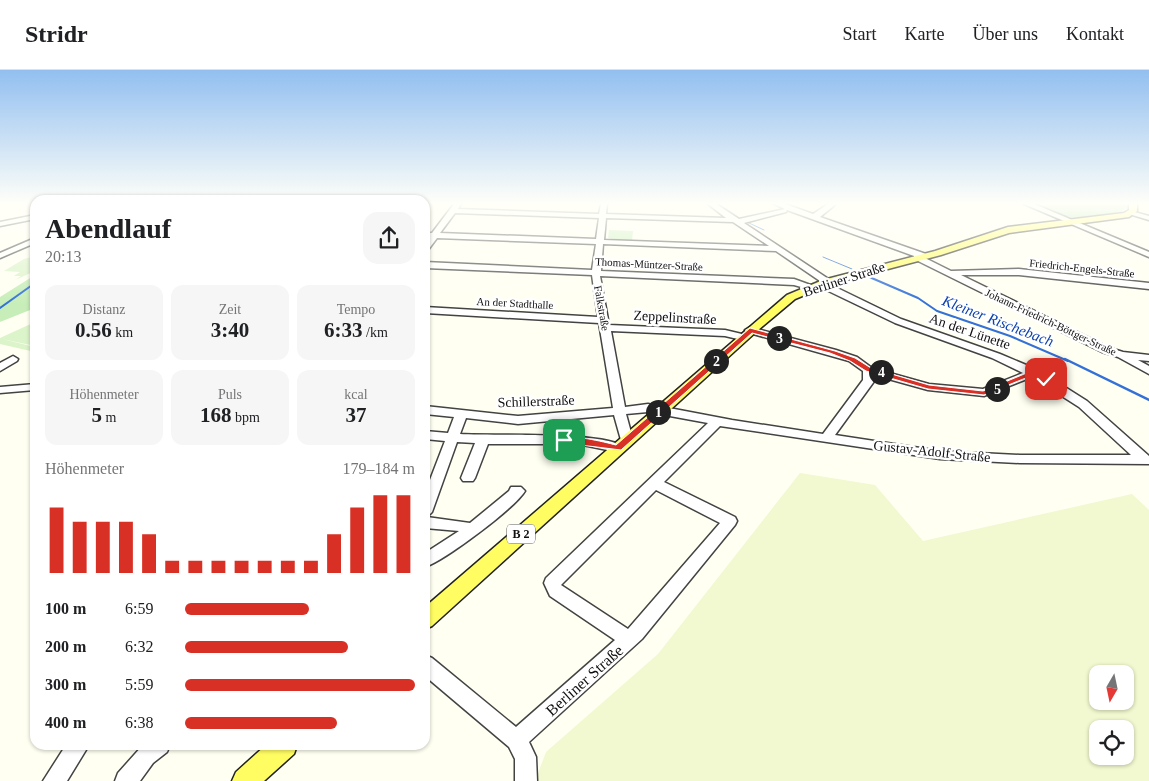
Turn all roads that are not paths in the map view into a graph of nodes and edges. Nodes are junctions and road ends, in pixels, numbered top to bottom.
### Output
1 (467, 237) edge
2 (601, 237) edge
3 (759, 237) edge
4 (870, 237) edge
5 (985, 237) edge
6 (1108, 237) edge
7 (30, 242) edge
8 (600, 242) junction
9 (776, 249) junction
10 (1149, 249) edge
11 (1138, 250) junction
12 (1149, 255) edge
13 (0, 256) edge
14 (923, 256) junction
15 (430, 265) edge
16 (952, 272) junction
17 (597, 273) junction
18 (820, 284) junction
19 (1149, 286) edge
20 (430, 310) edge
21 (605, 324) junction
22 (746, 334) junction
23 (1122, 355) junction
24 (1149, 358) edge
25 (13, 359) dead end
26 (0, 368) edge
27 (868, 370) junction
28 (1149, 371) edge
29 (1034, 372) junction
30 (30, 388) edge
31 (1, 391) edge
32 (662, 409) junction
33 (430, 411) edge
34 (619, 411) junction
35 (461, 414) junction
36 (717, 422) junction
37 (430, 436) edge
38 (453, 438) junction
39 (828, 439) junction
40 (483, 440) junction
41 (622, 444) junction
42 (1147, 460) edge
43 (468, 478) dead end
44 (654, 483) junction
45 (516, 490) dead end
46 (430, 499) edge
47 (430, 523) edge
48 (471, 530) junction
49 (430, 558) edge
50 (430, 616) edge
51 (629, 640) junction
52 (430, 668) edge
53 (516, 740) junction
54 (76, 750) edge
55 (154, 750) edge
56 (279, 750) edge
57 (54, 781) edge
58 (126, 781) edge
59 (245, 781) edge
60 (526, 781) edge

1 - 8 street
2 - 8 street, Falkstraße
3 - 9 street
4 - 14 street, Johann-Friedrich-Böttger-Straße
5 - 14 main road, Berliner Straße / B 2
6 - 11 street
7 - 13 street
8 - 9 street
8 - 17 street, Falkstraße
9 - 18 street
10 - 11 street
11 - 12 street
14 - 16 street, Johann-Friedrich-Böttger-Straße
14 - 18 main road, Berliner Straße / B 2
15 - 17 street, Thomas-Müntzer-Straße
16 - 19 street, Friedrich-Engels-Straße
16 - 23 street, Johann-Friedrich-Böttger-Straße
17 - 18 street, Thomas-Müntzer-Straße
17 - 21 street, Falkstraße
18 - 22 main road, Berliner Straße / B 2
18 - 29 street, An der Lünette
20 - 21 street, An der Stadthalle
21 - 22 street, Zeppelinstraße
21 - 34 street, Falkstraße
22 - 27 street, Zeppelinstraße
22 - 32 main road, Berliner Straße / B 2
23 - 24 street
23 - 28 street, Johann-Friedrich-Böttger-Straße
25 - 26 street
27 - 29 street, Zeppelinstraße
27 - 39 street
29 - 42 street, An der Lünette
30 - 31 street
32 - 34 street, Schillerstraße
32 - 36 street, Gustav-Adolf-Straße
32 - 41 main road, Berliner Straße / B 2
33 - 35 street, Schillerstraße
34 - 35 street, Schillerstraße
34 - 41 street
35 - 38 street
36 - 39 street, Gustav-Adolf-Straße
36 - 44 street
37 - 38 street
38 - 40 street
38 - 46 street
39 - 42 street, Gustav-Adolf-Straße
40 - 41 street
40 - 43 street
41 - 50 main road, Berliner Straße / B 2
44 - 51 street, Berliner Straße
44 - 51 street
45 - 48 street
47 - 48 street
48 - 49 street
51 - 53 street, Berliner Straße
52 - 53 street
53 - 60 street
54 - 57 street
55 - 58 street
56 - 59 main road

